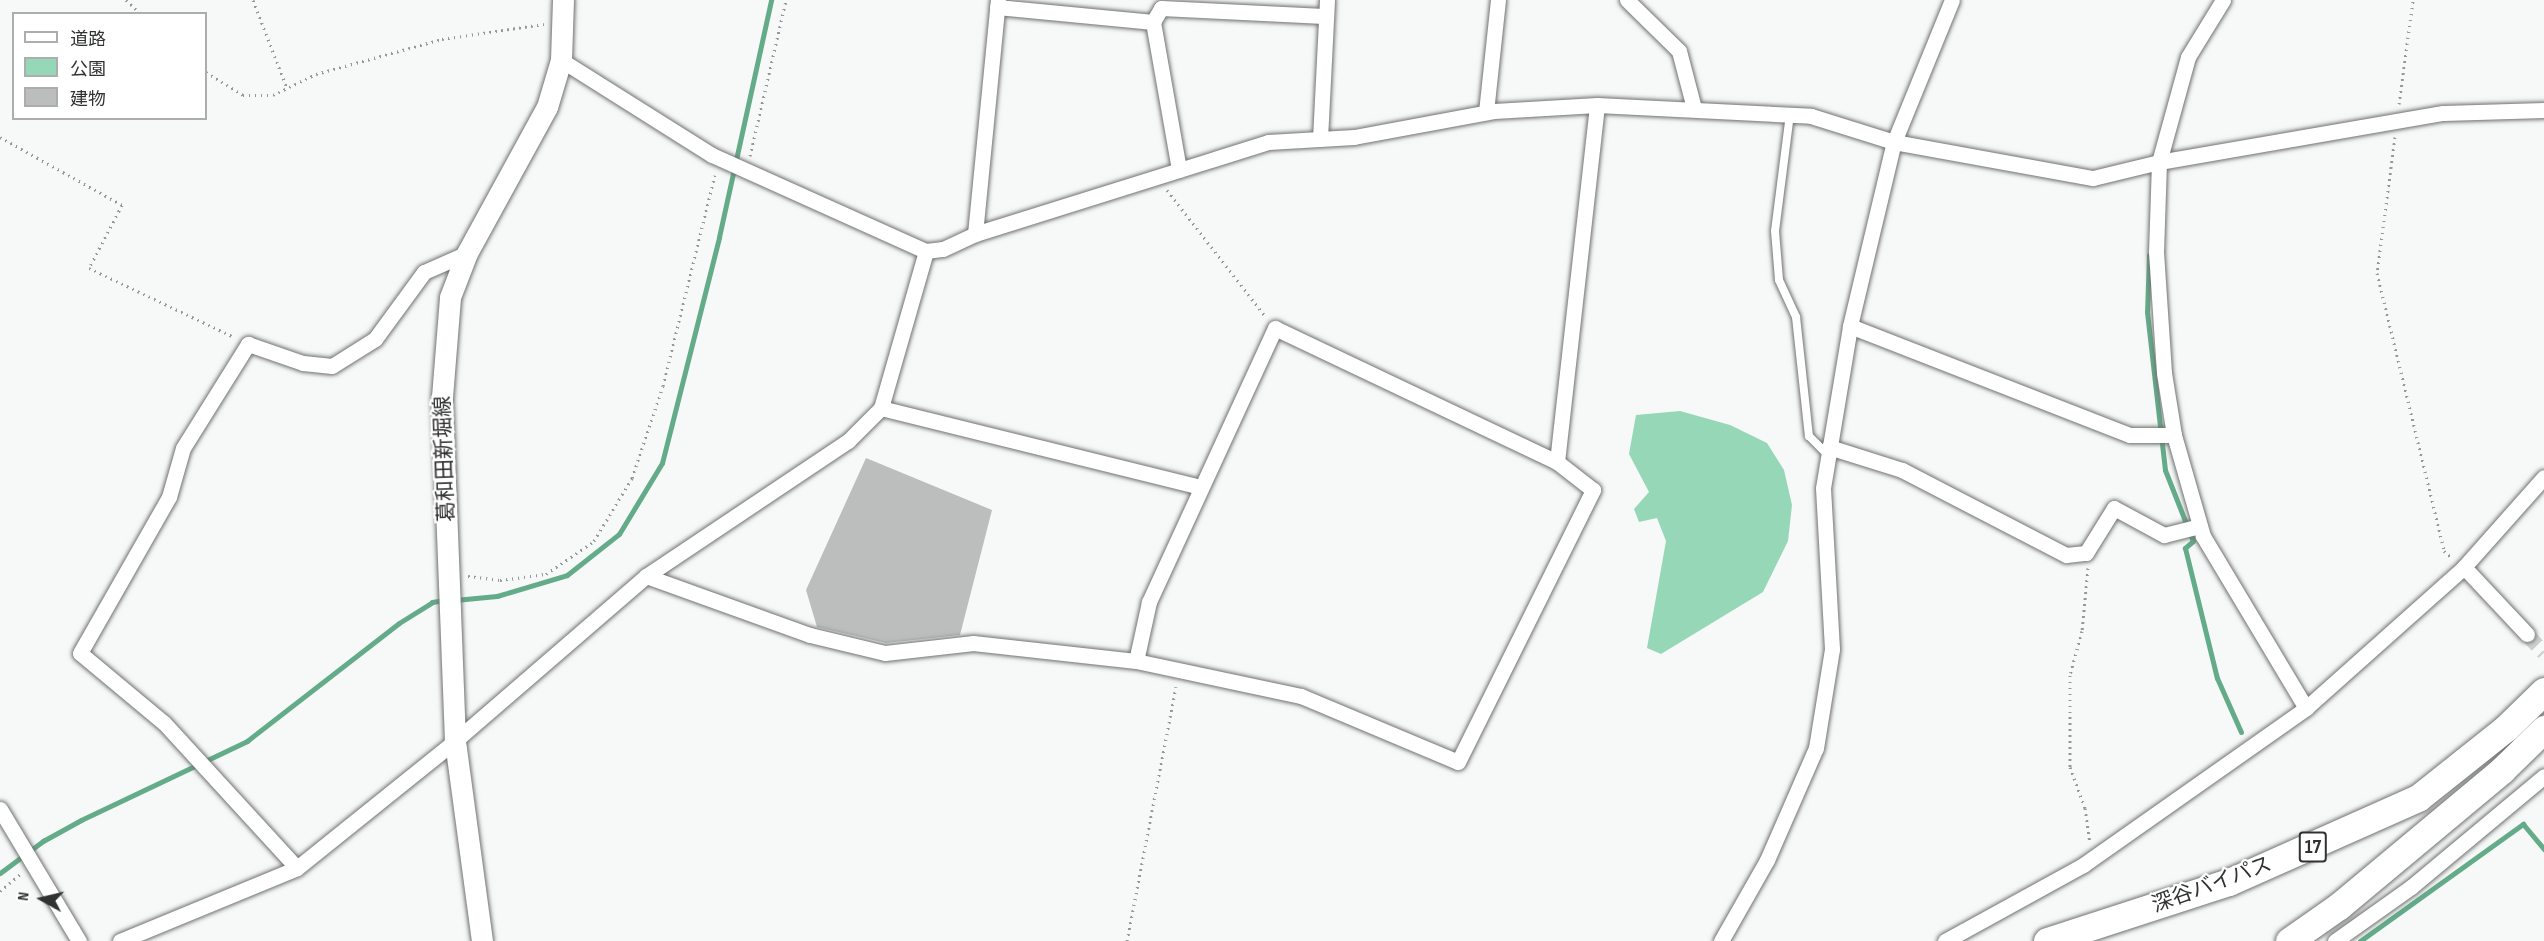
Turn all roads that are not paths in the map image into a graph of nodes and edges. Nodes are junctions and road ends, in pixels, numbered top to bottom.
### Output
1 (563, 0) edge
2 (1327, 0) edge
3 (1498, 0) edge
4 (1627, 0) edge
5 (1952, 0) edge
6 (2223, 0) edge
7 (998, 4) edge
8 (1324, 16) junction
9 (1153, 22) junction
10 (561, 60) junction
11 (1597, 105) junction
12 (1694, 108) junction
13 (2544, 110) edge
14 (1486, 112) junction
15 (1790, 114) junction
16 (1320, 139) junction
17 (1894, 142) junction
18 (2159, 162) junction
19 (1179, 170) junction
20 (975, 234) junction
21 (926, 251) junction
22 (467, 253) junction
23 (1850, 326) junction
24 (881, 408) junction
25 (2173, 435) junction
26 (1828, 451) junction
27 (1557, 462) junction
28 (2544, 477) edge
29 (1200, 487) junction
30 (2200, 526) junction
31 (2464, 567) junction
32 (646, 576) junction
33 (2527, 634) tunnel mouth
34 (1136, 661) junction
35 (2544, 691) edge
36 (2306, 708) junction
37 (2544, 729) edge
38 (454, 741) junction
39 (2544, 776) edge
40 (0, 809) edge
41 (297, 868) junction
42 (79, 941) edge
43 (120, 941) edge
44 (482, 941) edge
45 (1721, 941) edge
46 (1946, 941) edge
47 (2047, 941) edge
48 (2289, 941) edge
49 (2335, 941) edge

1 - 10 main road, 葛和田新堀線
2 - 8 street
3 - 14 street
4 - 12 street
5 - 17 street
6 - 18 street
7 - 9 street
7 - 20 street
8 - 9 street
8 - 16 street
9 - 19 street
10 - 21 street
10 - 22 main road, 葛和田新堀線
11 - 12 street
11 - 14 street
11 - 27 street
12 - 15 street
13 - 18 street
14 - 16 street
15 - 17 street
15 - 26 lane
16 - 19 street
17 - 18 street
17 - 23 street
18 - 25 street
19 - 20 street
20 - 21 street
21 - 24 street
22 - 38 main road, 葛和田新堀線
22 - 41 street
23 - 25 street
23 - 26 street
24 - 29 street
24 - 32 street
25 - 30 street
26 - 30 street
26 - 45 street
27 - 29 street
27 - 34 street
28 - 31 street
29 - 34 street
30 - 36 street
31 - 33 street
31 - 36 street
32 - 34 street
32 - 38 street
35 - 47 highway, 深谷バイパス / 17
36 - 46 street
37 - 48 highway
38 - 41 street
38 - 44 main road, 葛和田新堀線
39 - 49 street
40 - 42 street
41 - 43 street

